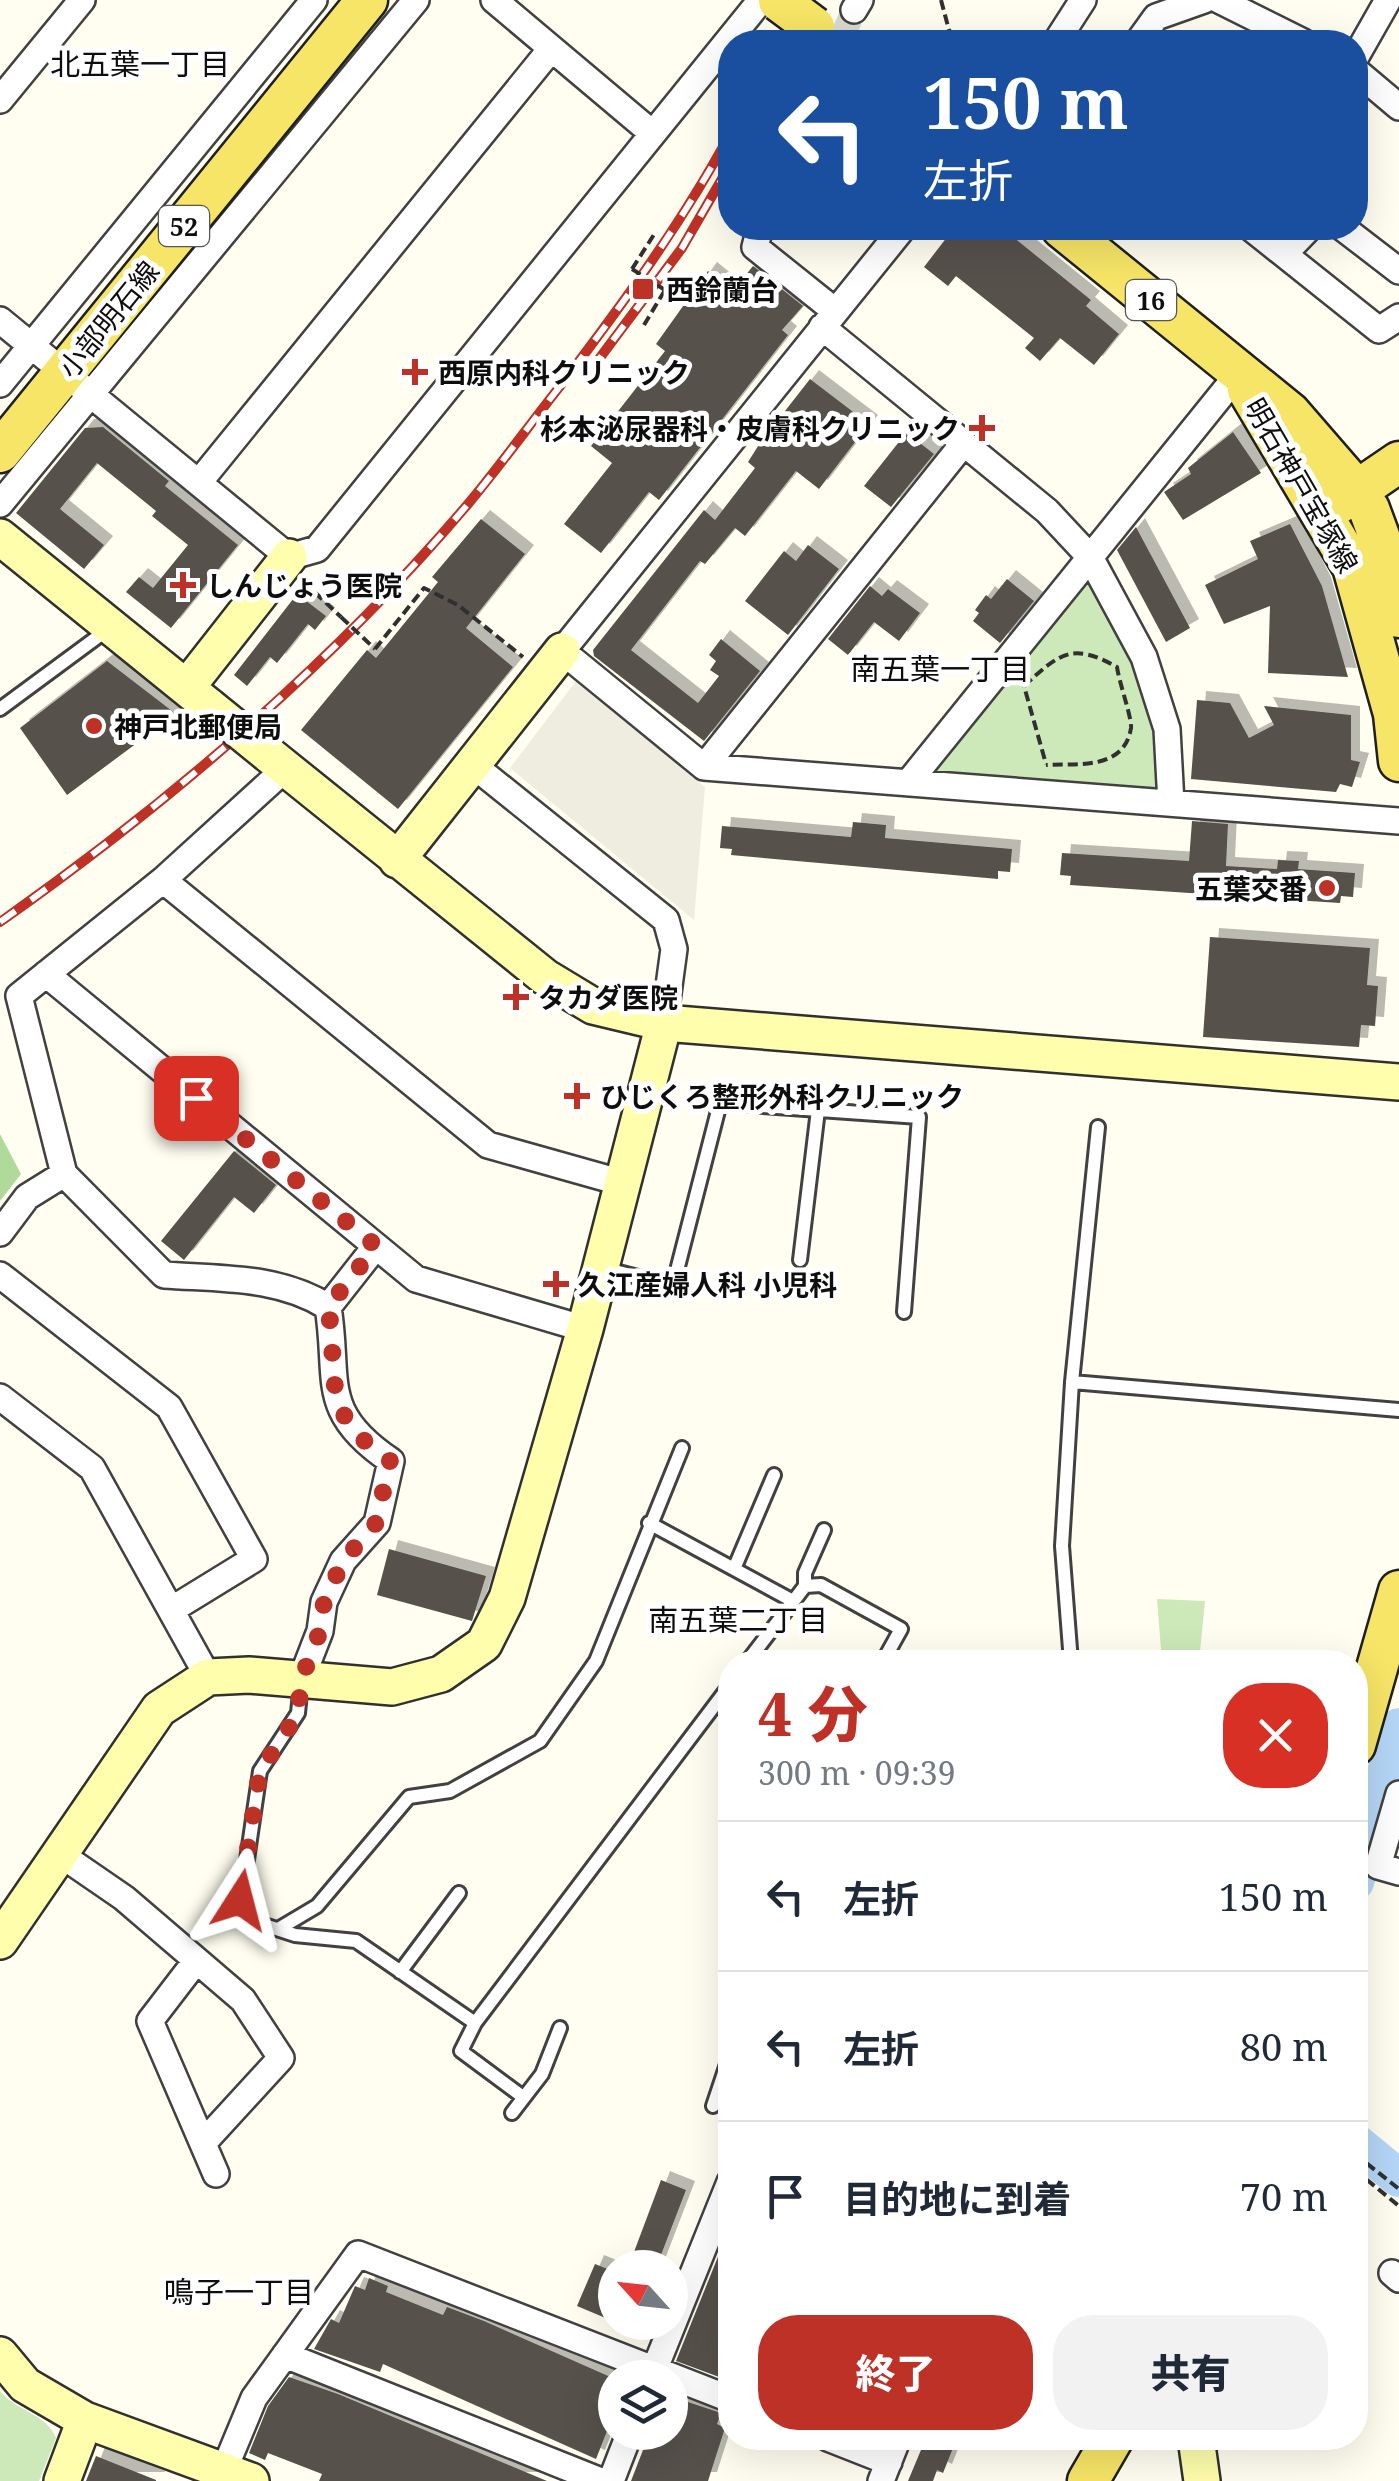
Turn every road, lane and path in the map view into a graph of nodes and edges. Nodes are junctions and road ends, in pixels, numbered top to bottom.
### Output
1 (82, 0) edge
2 (314, 0) edge
3 (367, 0) edge
4 (416, 0) edge
5 (494, 0) edge
6 (761, 0) edge
7 (778, 0) edge
8 (941, 0) edge
9 (1083, 0) edge
10 (1204, 0) edge
11 (1219, 0) edge
12 (1388, 0) edge
13 (840, 20) edge
14 (737, 30) edge
15 (949, 30) edge
16 (1064, 30) edge
17 (1147, 30) edge
18 (1279, 30) edge
19 (1368, 35) edge
20 (552, 49) junction
21 (718, 53) edge
22 (1368, 81) edge
23 (0, 100) edge
24 (1399, 107) edge
25 (652, 134) junction
26 (655, 233) dead end
27 (757, 240) edge
28 (892, 240) edge
29 (1077, 240) edge
30 (1266, 240) edge
31 (1297, 240) edge
32 (1359, 240) edge
33 (1284, 254) junction
34 (1399, 271) edge
35 (1399, 317) edge
36 (828, 319) junction
37 (0, 320) edge
38 (644, 325) dead end
39 (31, 346) junction
40 (1239, 373) junction
41 (0, 384) edge
42 (79, 384) junction
43 (963, 444) junction
44 (0, 452) edge
45 (1399, 462) edge
46 (200, 481) junction
47 (1374, 495) edge
48 (0, 504) edge
49 (1325, 515) junction
50 (0, 536) edge
51 (1090, 557) junction
52 (296, 568) junction
53 (1399, 617) edge
54 (112, 626) junction
55 (546, 657) junction
56 (1002, 668) junction
57 (1399, 673) edge
58 (1024, 686) junction
59 (199, 697) junction
60 (0, 709) edge
61 (1394, 714) junction
62 (1399, 761) edge
63 (276, 762) junction
64 (473, 765) junction
65 (1046, 765) junction
66 (704, 767) junction
67 (908, 783) junction
68 (1040, 793) junction
69 (1171, 804) junction
70 (1399, 821) edge
71 (397, 860) junction
72 (163, 880) junction
73 (46, 974) junction
74 (664, 1023) junction
75 (1399, 1082) edge
76 (818, 1110) junction
77 (1098, 1126) dead end
78 (64, 1174) junction
79 (623, 1183) junction
80 (0, 1233) edge
81 (376, 1246) junction
82 (800, 1260) dead end
83 (601, 1268) junction
84 (0, 1275) edge
85 (328, 1307) junction
86 (904, 1312) dead end
87 (585, 1329) junction
88 (1072, 1382) junction
89 (0, 1397) edge
90 (1399, 1410) edge
91 (682, 1448) dead end
92 (774, 1475) dead end
93 (649, 1523) junction
94 (824, 1530) dead end
95 (734, 1569) junction
96 (805, 1586) junction
97 (1399, 1591) edge
98 (793, 1602) junction
99 (171, 1610) junction
100 (756, 1650) edge
101 (890, 1650) edge
102 (1069, 1650) edge
103 (208, 1677) junction
104 (301, 1680) junction
105 (1368, 1700) edge
106 (718, 1701) edge
107 (1399, 1794) edge
108 (60, 1854) junction
109 (1399, 1872) edge
110 (460, 1893) dead end
111 (280, 1928) junction
112 (0, 1940) edge
113 (196, 1961) junction
114 (400, 1972) junction
115 (475, 2023) junction
116 (560, 2028) dead end
117 (718, 2091) edge
118 (523, 2097) junction
119 (713, 2106) dead end
120 (512, 2113) dead end
121 (204, 2142) junction
122 (1368, 2164) edge
123 (216, 2174) dead end
124 (1368, 2181) edge
125 (1399, 2189) edge
126 (1399, 2206) edge
127 (718, 2212) edge
128 (0, 2355) edge
129 (285, 2355) junction
130 (621, 2360) edge
131 (658, 2360) edge
132 (688, 2385) edge
133 (718, 2395) edge
134 (85, 2420) junction
135 (623, 2450) edge
136 (861, 2450) edge
137 (1106, 2450) edge
138 (1137, 2450) edge
139 (1198, 2450) edge
140 (889, 2460) edge
141 (237, 2476) edge
142 (62, 2481) edge
143 (601, 2481) edge
144 (611, 2481) edge
145 (1088, 2481) edge
146 (1119, 2481) edge
147 (1202, 2481) edge

1 - 23 street
2 - 39 street
3 - 42 main road, 小部明石線 / 52
4 - 42 street
5 - 20 street
6 - 14 street
7 - 13 main road, bridge
8 - 15 path
9 - 16 street
10 - 17 street
11 - 18 street
12 - 19 street
20 - 25 street
20 - 46 street
21 - 25 street
22 - 24 street
25 - 52 street
26 - 38 path, bridge
27 - 36 street
28 - 36 street
29 - 40 main road, 明石神戸宝塚線 / 16
30 - 33 street
31 - 33 street
32 - 34 street
33 - 35 street
36 - 43 street
36 - 55 street
37 - 39 street
39 - 41 street
39 - 42 street
40 - 47 main road, 明石神戸宝塚線 / 16
40 - 49 main road, 明石神戸宝塚線 / 16
40 - 51 street
42 - 44 main road, 小部明石線 / 52
42 - 46 street
42 - 48 street
43 - 51 street
43 - 66 street
45 - 47 main road
46 - 52 street
47 - 49 main road
47 - 53 main road, 明石神戸宝塚線 / 16
49 - 61 main road, 明石神戸宝塚線 / 16
50 - 54 street
51 - 56 street
51 - 69 street
52 - 55 path, bridge
52 - 59 street
54 - 59 street
54 - 60 lane
55 - 64 street
55 - 66 street
56 - 58 path
56 - 67 street
57 - 61 main road, 明石神戸宝塚線 / 16
58 - 65 path
58 - 65 path
59 - 63 street, bridge
61 - 62 main road, 明石神戸宝塚線 / 16
63 - 71 street
63 - 72 street
64 - 71 street
64 - 74 street
65 - 68 path
66 - 67 street
67 - 68 street
68 - 69 street
69 - 70 street
71 - 74 street
72 - 73 street
72 - 79 street
73 - 78 street
73 - 81 street
74 - 75 street
74 - 79 street
76 - 82 lane
76 - 83 lane
76 - 86 lane
77 - 88 lane
78 - 80 street
78 - 85 street
79 - 83 street
81 - 85 street
81 - 87 street
83 - 87 street
84 - 99 street
85 - 104 street
87 - 104 street
88 - 90 lane
88 - 102 lane
89 - 99 street
91 - 93 lane
92 - 95 lane
93 - 95 lane
93 - 111 lane
94 - 96 lane
95 - 98 lane
96 - 98 lane
96 - 101 lane
97 - 105 main road
98 - 100 lane
99 - 103 street
103 - 104 street
103 - 108 street
104 - 111 lane
106 - 115 lane
107 - 109 street
108 - 112 street
108 - 113 street
110 - 114 lane
111 - 114 lane
113 - 121 street
113 - 121 street
114 - 115 lane
115 - 118 lane
116 - 118 lane
117 - 119 lane
118 - 120 lane
121 - 123 street
122 - 125 path
124 - 126 path
127 - 131 street
128 - 134 street
129 - 130 street
129 - 141 street
129 - 143 street
132 - 133 street
134 - 141 street
134 - 142 street
135 - 144 street
136 - 140 street
137 - 145 main road
138 - 146 main road
139 - 147 street

